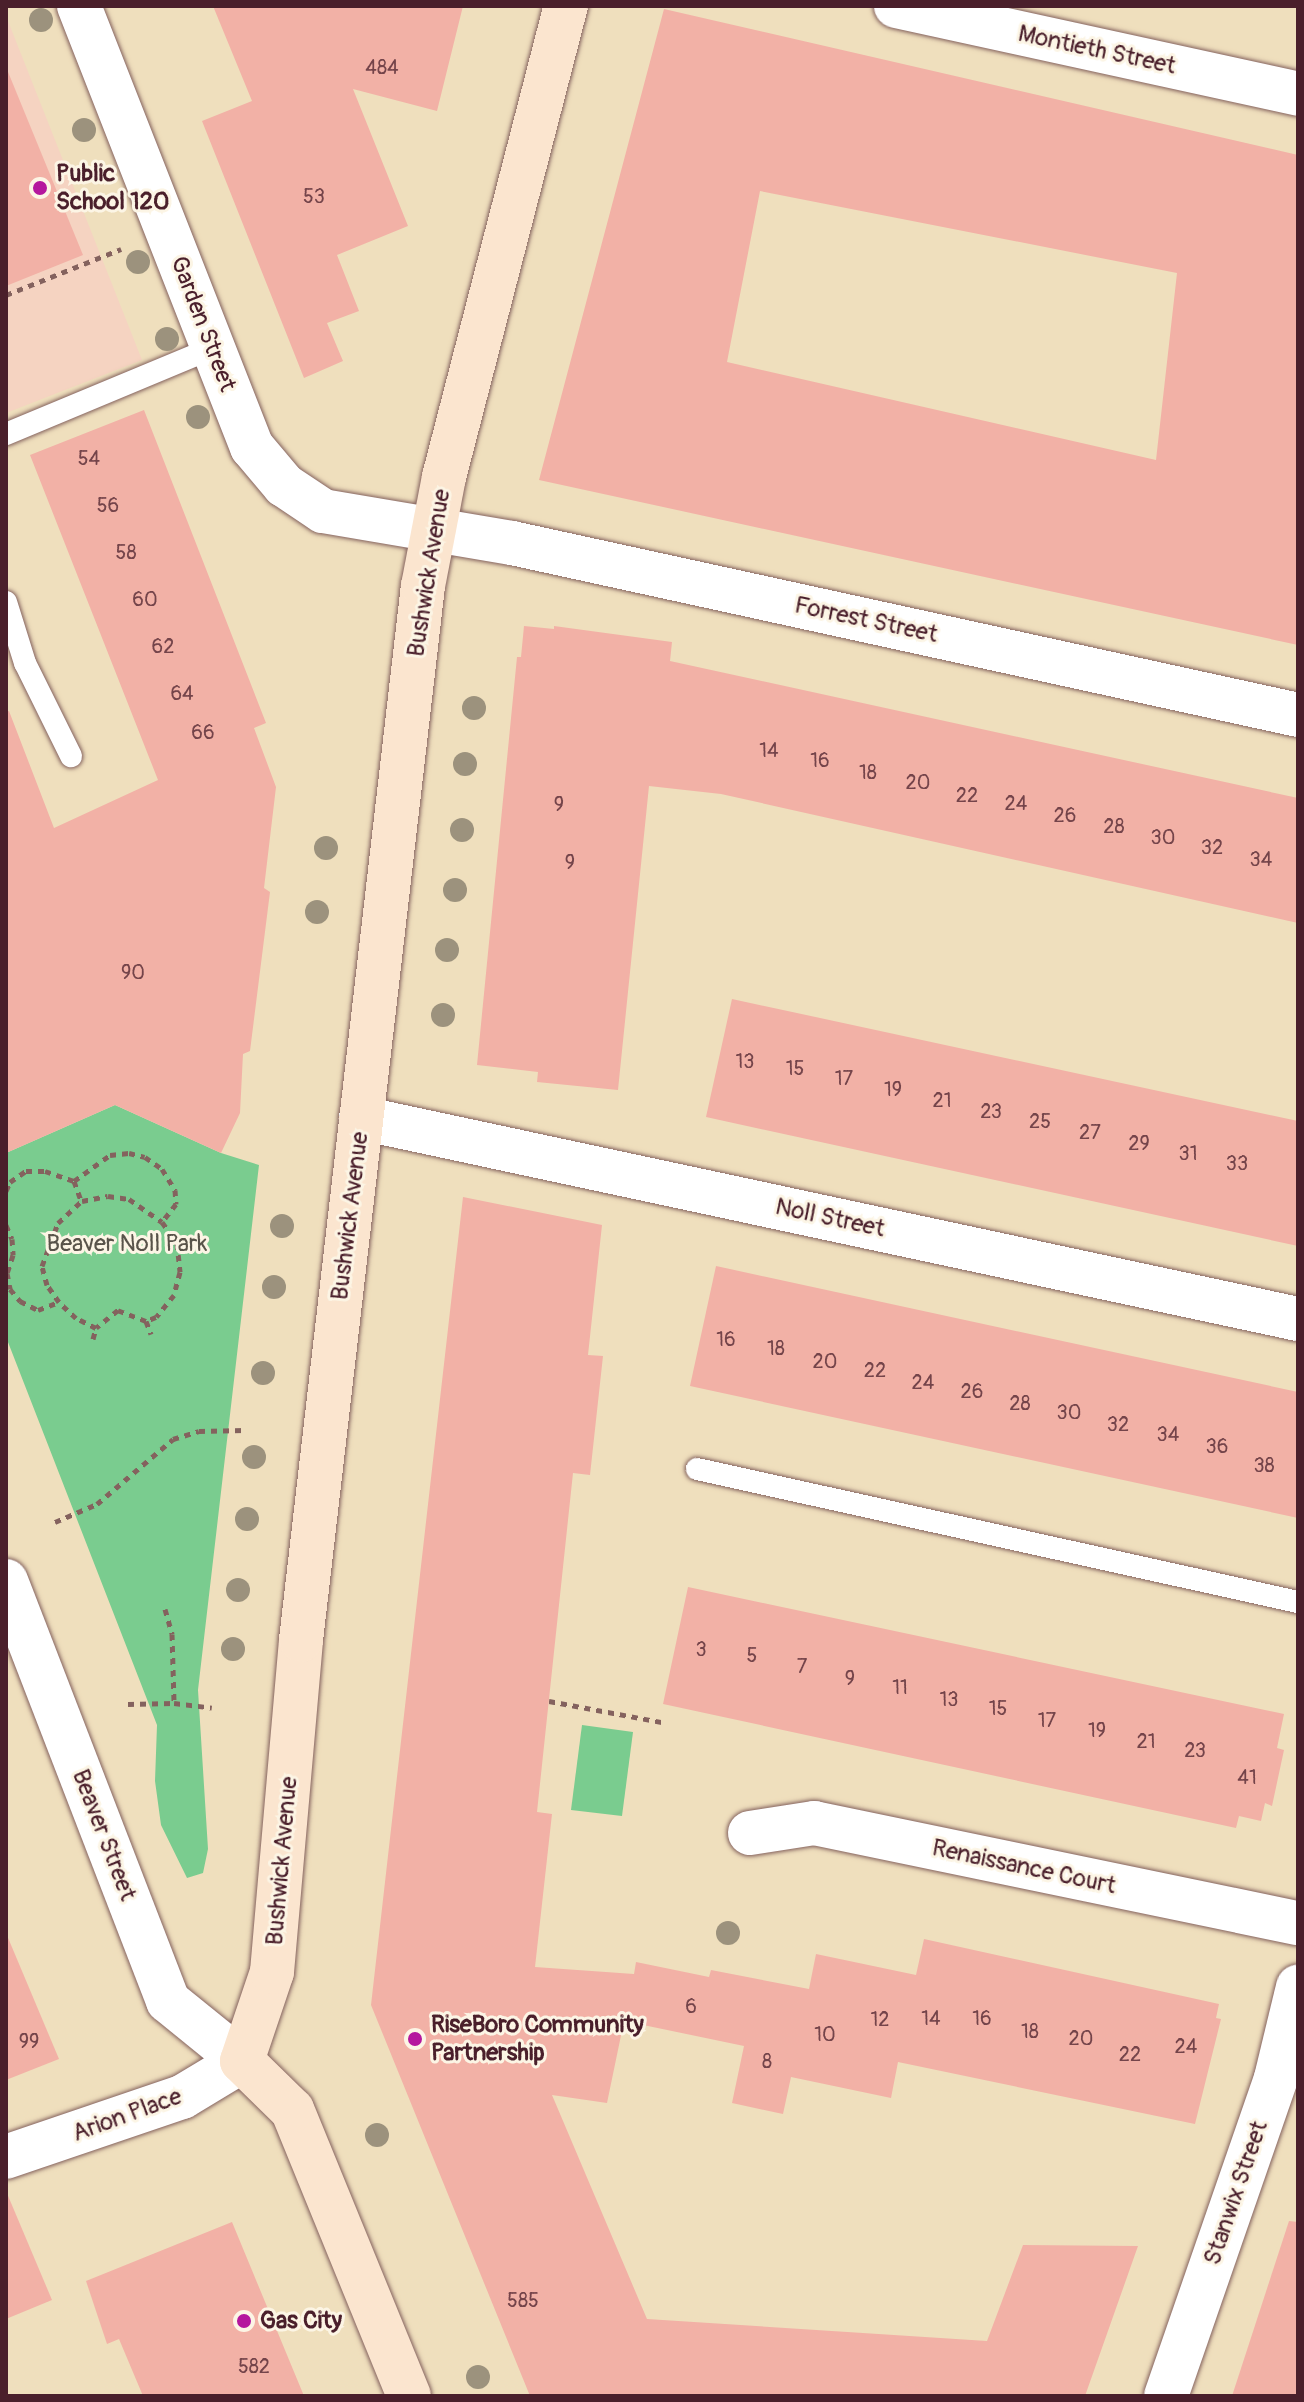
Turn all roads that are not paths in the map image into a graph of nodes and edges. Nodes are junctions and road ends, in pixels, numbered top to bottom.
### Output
1 (79, 6) edge
2 (566, 6) edge
3 (896, 6) edge
4 (1298, 94) edge
5 (213, 348) junction
6 (6, 434) edge
7 (434, 529) junction
8 (6, 602) edge
9 (1298, 715) edge
10 (71, 756) dead end
11 (361, 1118) junction
12 (1298, 1319) edge
13 (697, 1469) dead end
14 (6, 1581) edge
15 (1298, 1602) edge
16 (750, 1833) dead end
17 (1298, 1923) edge
18 (1298, 1987) edge
19 (242, 2061) junction
20 (6, 2157) edge
21 (409, 2396) edge
22 (1166, 2396) edge

1 - 5 street, Garden Street
2 - 7 main road, Bushwick Avenue
3 - 4 street, Montieth Street
5 - 6 lane
5 - 7 street, Garden Street
7 - 9 street, Forrest Street
7 - 11 main road, Bushwick Avenue
8 - 10 lane
11 - 12 street, Noll Street
11 - 19 main road, Bushwick Avenue
13 - 15 lane
14 - 19 street, Beaver Street
16 - 17 street, Renaissance Court
18 - 22 street, Stanwix Street
19 - 20 street, Arion Place
19 - 21 main road

